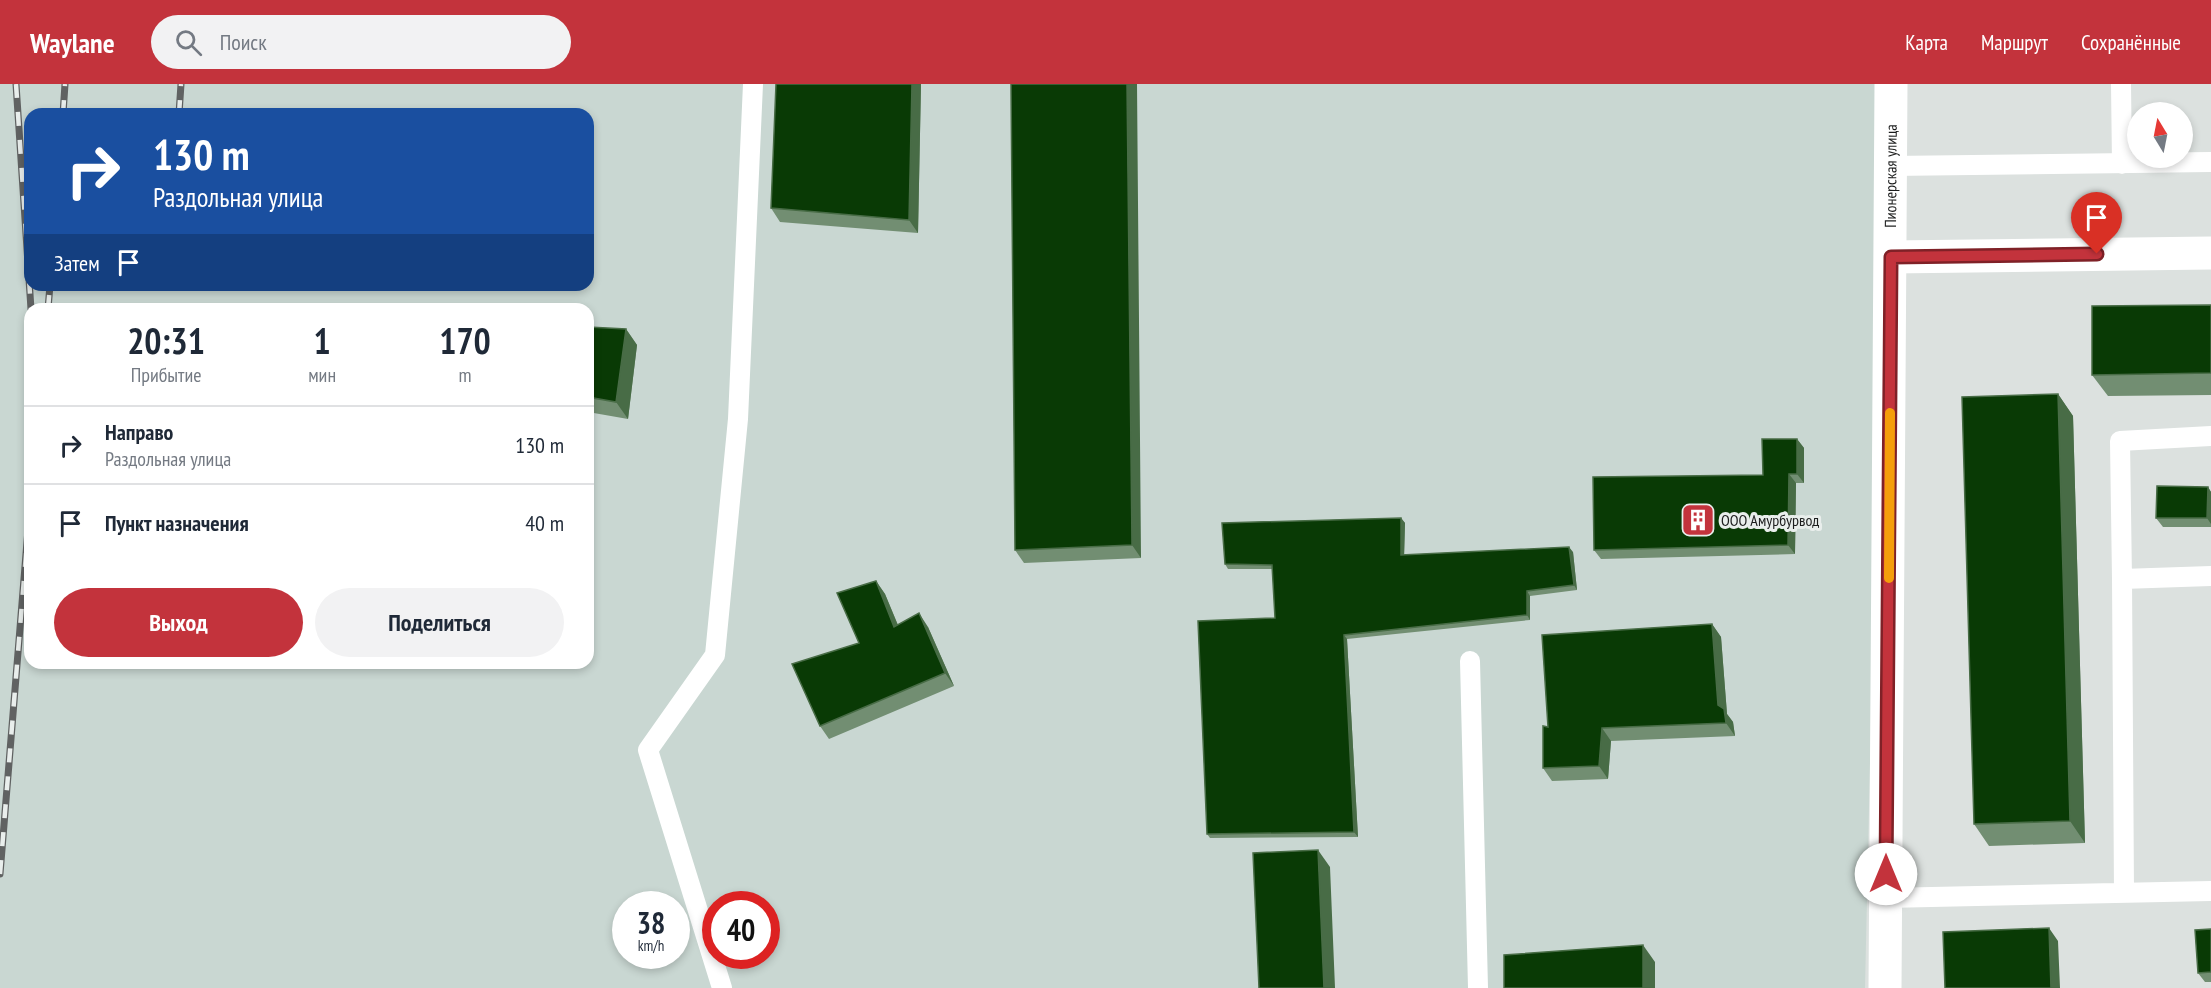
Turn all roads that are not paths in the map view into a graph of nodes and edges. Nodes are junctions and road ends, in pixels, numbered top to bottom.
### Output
1 (753, 84) edge
2 (1891, 84) edge
3 (2121, 84) edge
4 (2211, 162) edge
5 (2122, 164) junction
6 (1891, 166) junction
7 (2211, 253) edge
8 (1891, 257) junction
9 (2211, 436) edge
10 (2211, 576) edge
11 (2122, 579) junction
12 (1470, 661) dead end
13 (2211, 891) edge
14 (2124, 893) junction
15 (1886, 898) junction
16 (722, 988) edge
17 (1478, 988) edge
18 (1885, 988) edge

1 - 16 lane
2 - 6 street, Пионерская улица
3 - 5 lane
4 - 5 lane
5 - 6 lane
6 - 8 street, Пионерская улица
7 - 8 street
8 - 15 street, Пионерская улица
9 - 11 lane
10 - 11 lane
11 - 14 lane
12 - 17 lane
13 - 14 lane
14 - 15 lane
15 - 18 street, Пионерская улица

